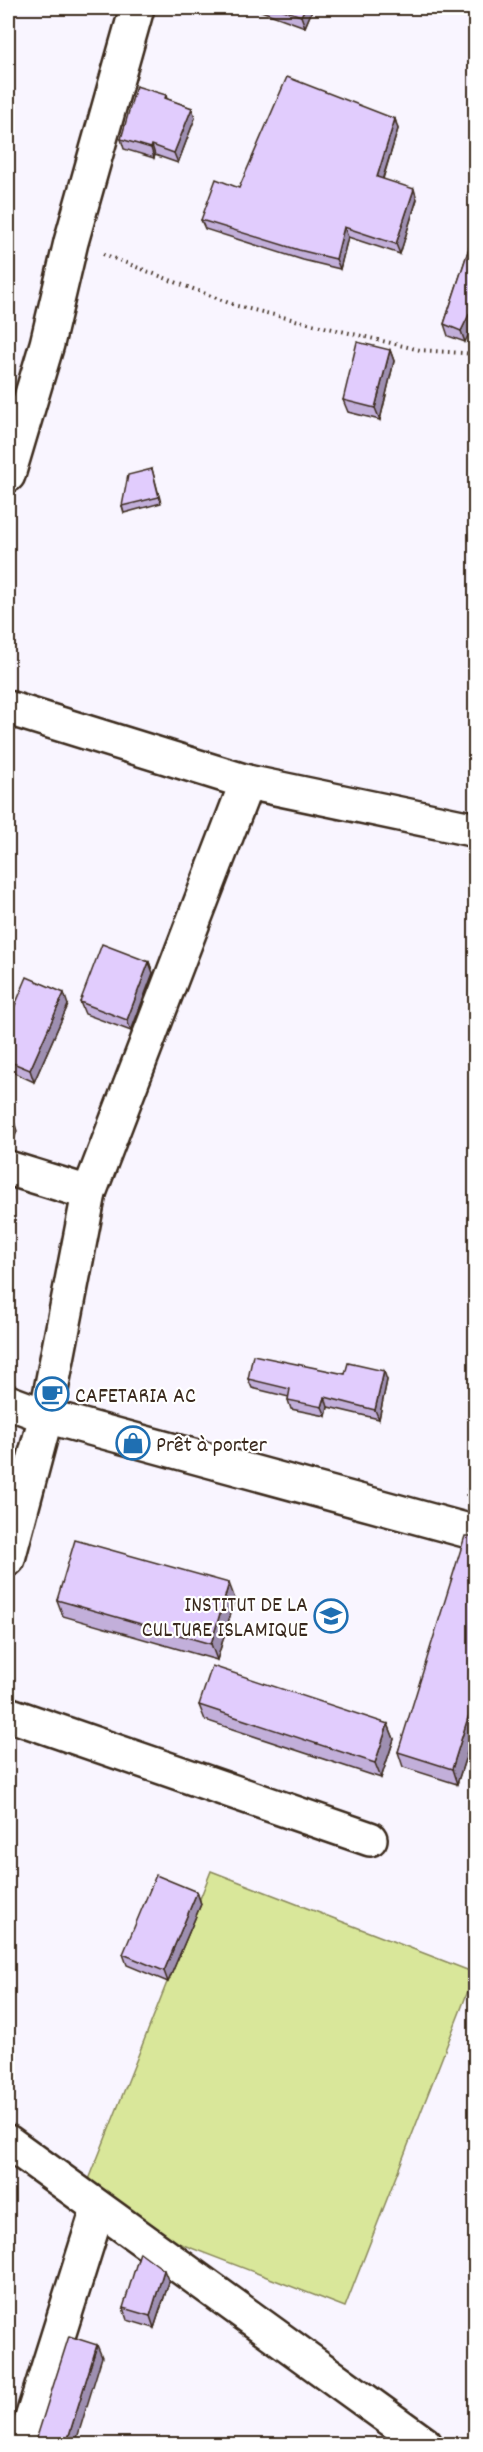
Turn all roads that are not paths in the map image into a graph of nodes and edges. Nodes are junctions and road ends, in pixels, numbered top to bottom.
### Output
1 (136, 8) edge
2 (8, 475) edge
3 (8, 708) edge
4 (247, 782) junction
5 (476, 830) edge
6 (8, 1168) edge
7 (89, 1193) junction
8 (8, 1402) edge
9 (46, 1416) junction
10 (476, 1533) edge
11 (8, 1559) edge
12 (8, 1714) edge
13 (370, 1839) dead end
14 (8, 2142) edge
15 (98, 2209) junction
16 (24, 2445) edge
17 (425, 2445) edge

1 - 2 street
3 - 4 street
4 - 5 street
4 - 7 street
6 - 7 street
7 - 9 street
8 - 9 street
9 - 10 street
9 - 11 street
12 - 13 street
14 - 15 street
15 - 16 street
15 - 17 street

